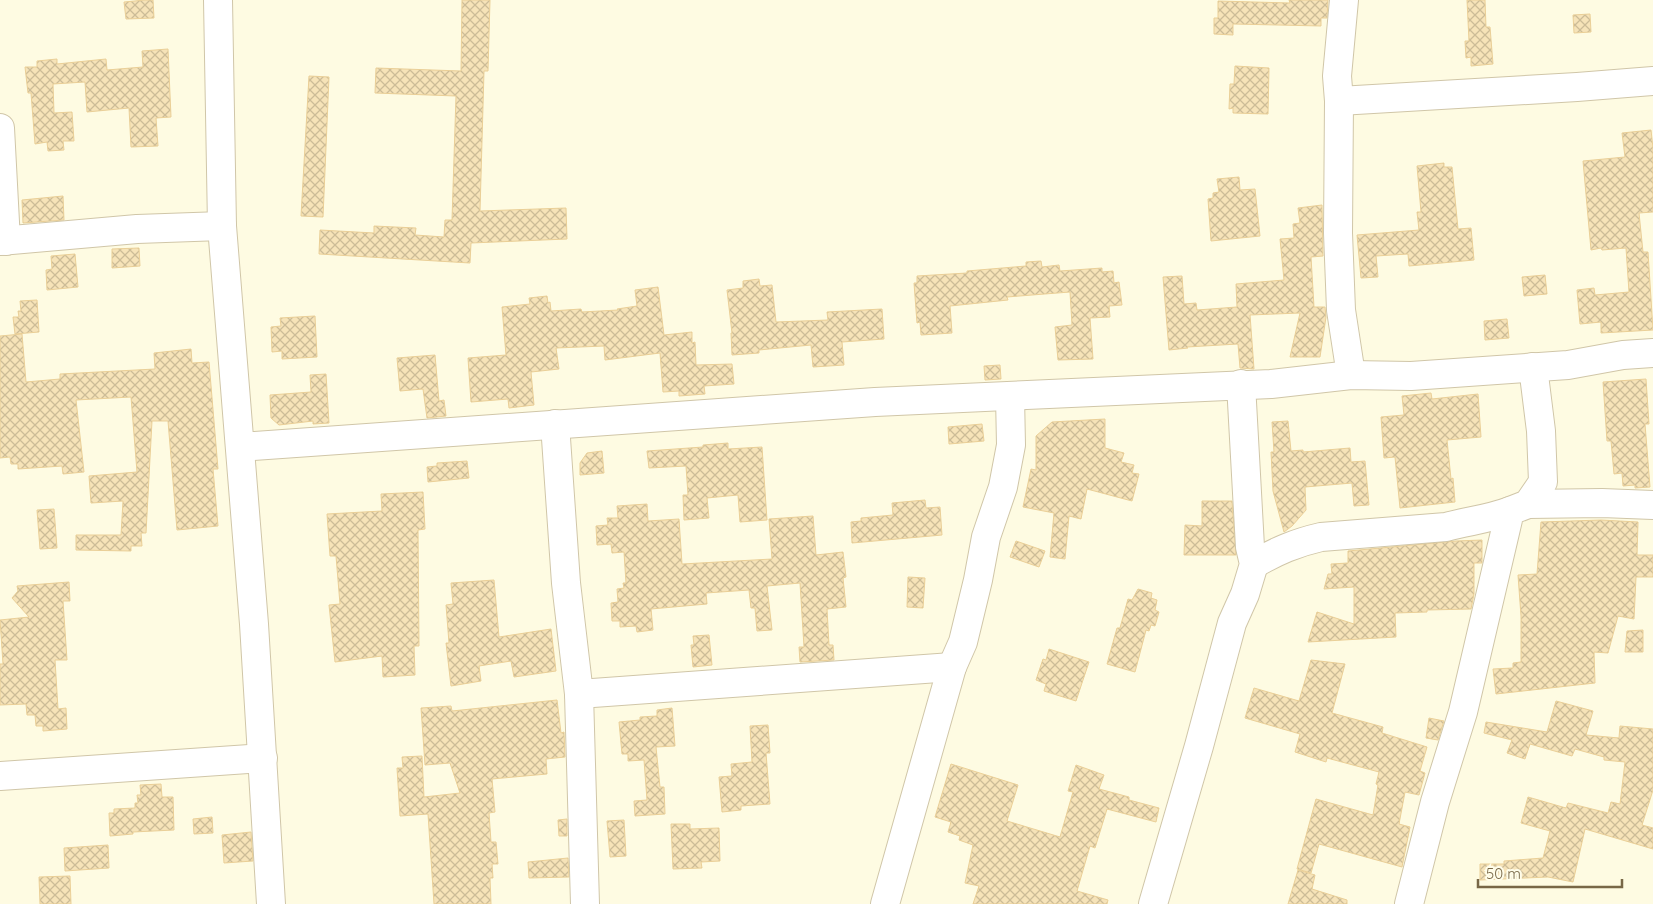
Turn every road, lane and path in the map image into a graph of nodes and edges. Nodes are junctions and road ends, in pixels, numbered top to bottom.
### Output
1 (218, 0) edge
2 (1344, 0) edge
3 (1653, 81) edge
4 (1339, 101) junction
5 (0, 128) edge
6 (222, 226) junction
7 (3, 241) edge
8 (1653, 352) edge
9 (1533, 367) junction
10 (1351, 375) junction
11 (1241, 384) junction
12 (1010, 396) junction
13 (554, 424) junction
14 (240, 448) junction
15 (1653, 505) edge
16 (1519, 508) junction
17 (1254, 564) junction
18 (952, 667) junction
19 (579, 694) junction
20 (263, 758) junction
21 (0, 776) edge
22 (271, 904) edge
23 (585, 904) edge
24 (885, 904) edge
25 (1153, 904) edge
26 (1408, 904) edge

1 - 6 street
2 - 4 street
3 - 4 street
4 - 10 street
5 - 7 street
6 - 7 street
6 - 14 street
8 - 9 street
9 - 10 street
9 - 16 street
10 - 11 street
11 - 12 street
11 - 17 street
12 - 13 street
12 - 18 street
13 - 14 street
13 - 19 street
14 - 20 street
15 - 16 street
16 - 17 street
16 - 26 street
17 - 25 street
18 - 19 street
18 - 24 street
19 - 23 street
20 - 21 street
20 - 22 street

